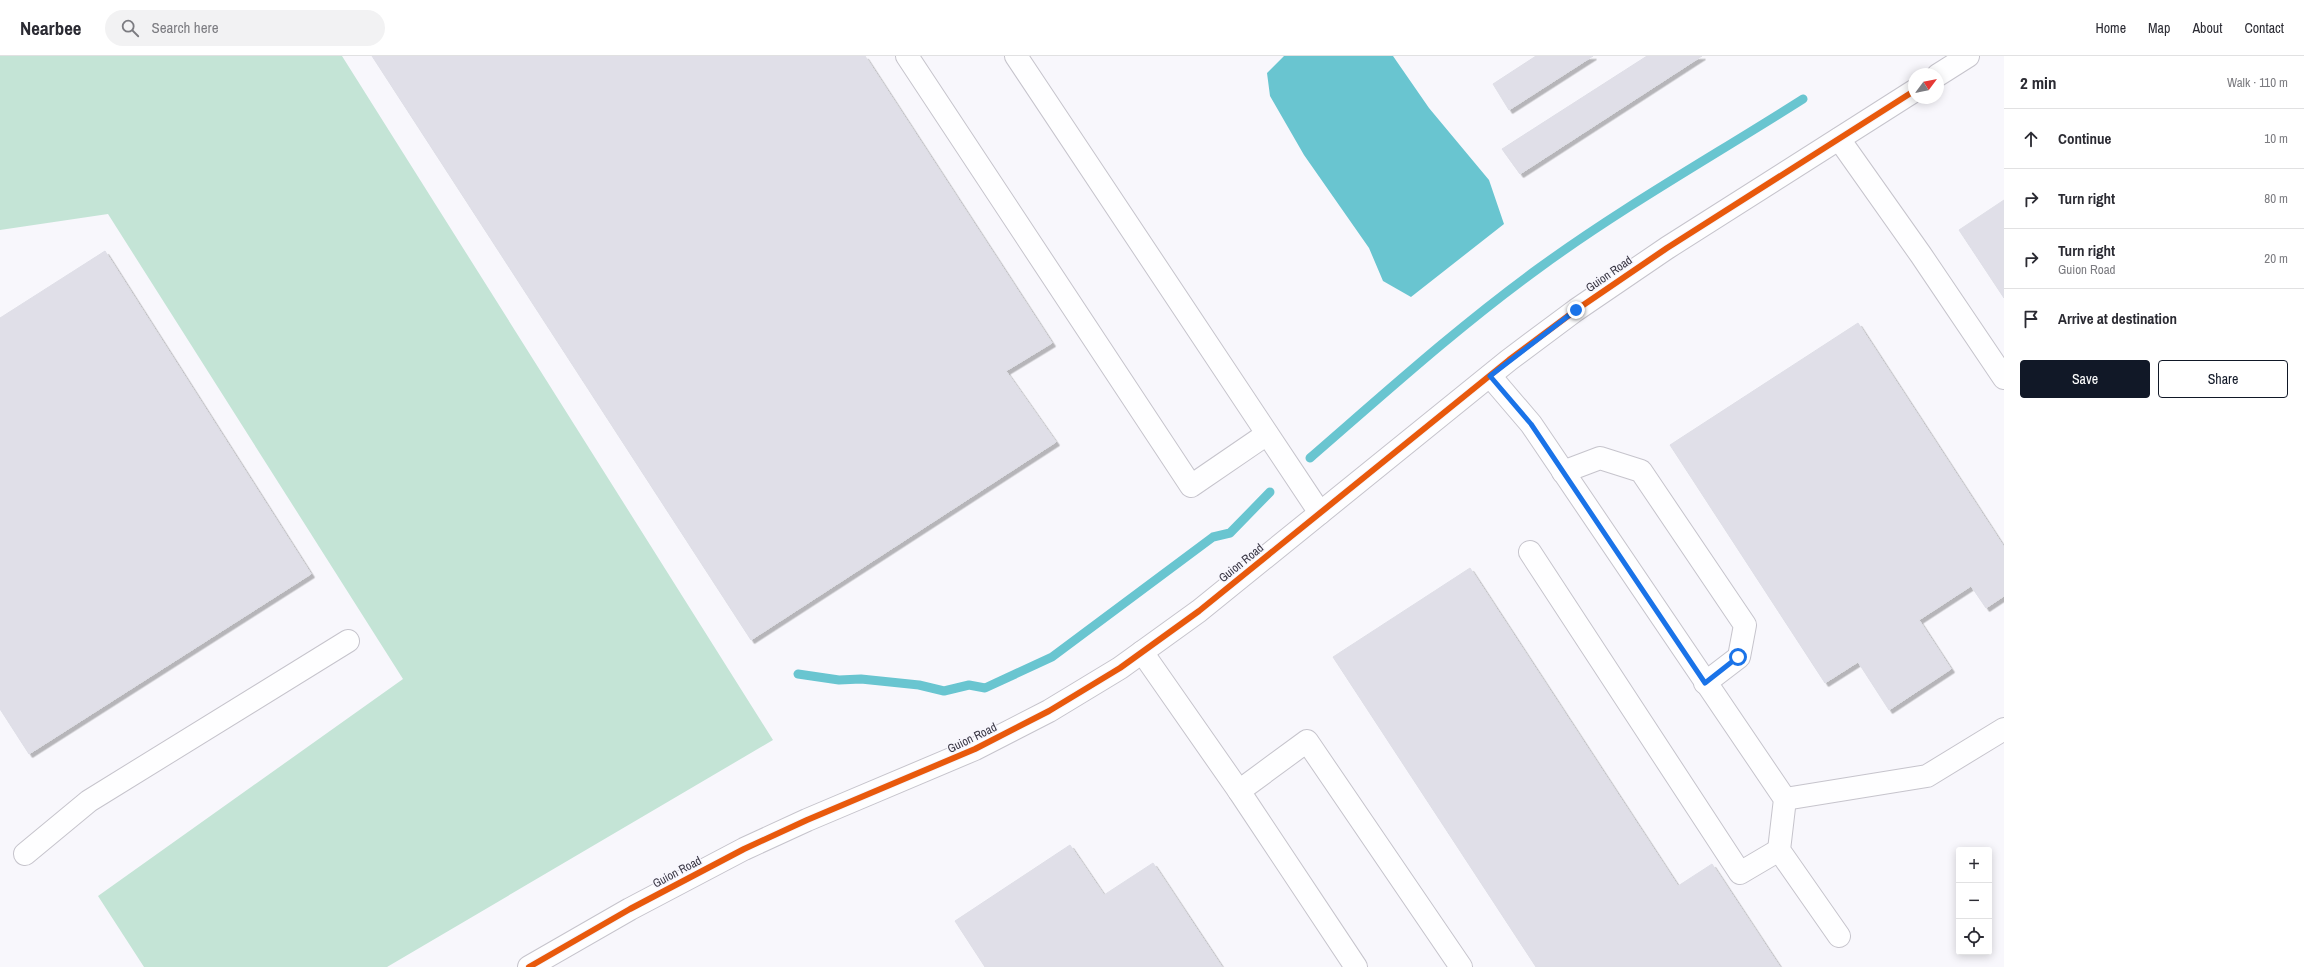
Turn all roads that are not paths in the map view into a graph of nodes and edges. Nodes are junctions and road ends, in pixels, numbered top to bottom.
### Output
1 (907, 56) edge
2 (1016, 56) edge
3 (1968, 56) edge
4 (1944, 71) edge
5 (1908, 95) edge
6 (1839, 139) junction
7 (1490, 376) junction
8 (2004, 378) edge
9 (1267, 434) junction
10 (1563, 472) junction
11 (1320, 513) junction
12 (1530, 552) dead end
13 (348, 642) dead end
14 (1142, 652) junction
15 (1705, 683) junction
16 (2004, 729) edge
17 (1240, 791) junction
18 (1785, 799) junction
19 (1779, 850) junction
20 (25, 854) dead end
21 (1839, 936) dead end
22 (530, 967) edge
23 (1356, 967) edge
24 (1461, 967) edge

1 - 9 street
2 - 9 street
3 - 4 street
5 - 6 street, Guion Road
6 - 7 street, Guion Road
6 - 8 street
7 - 10 street
7 - 11 street, Guion Road
9 - 11 street
10 - 15 street
10 - 15 street
11 - 14 street, Guion Road
12 - 19 street
13 - 20 street
14 - 17 street
14 - 22 street, Guion Road
15 - 18 street
16 - 18 street
17 - 23 street
17 - 24 street
18 - 19 street
19 - 21 street

